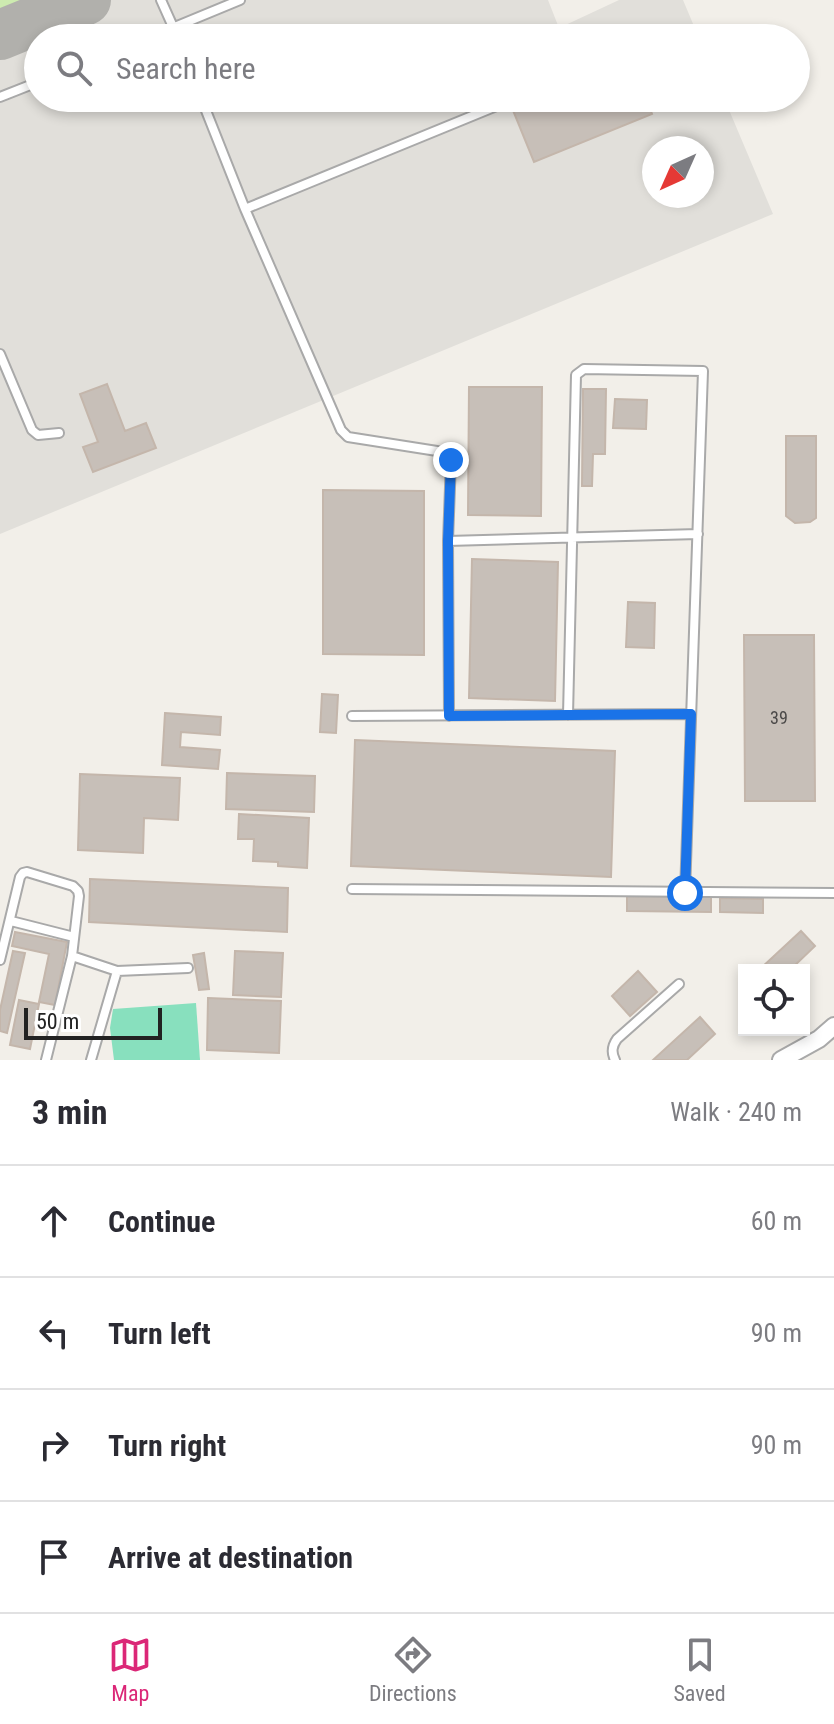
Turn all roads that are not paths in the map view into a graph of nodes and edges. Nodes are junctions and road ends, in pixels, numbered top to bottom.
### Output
1 (161, 0) edge
2 (240, 0) edge
3 (172, 24) edge
4 (183, 24) edge
5 (24, 88) edge
6 (0, 97) edge
7 (207, 112) edge
8 (482, 112) edge
9 (245, 209) junction
10 (0, 354) edge
11 (59, 433) dead end
12 (698, 534) junction
13 (572, 538) junction
14 (448, 541) junction
15 (691, 714) junction
16 (568, 715) junction
17 (352, 716) dead end
18 (449, 716) junction
19 (352, 889) dead end
20 (685, 893) junction
21 (834, 893) edge
22 (11, 921) junction
23 (74, 937) junction
24 (72, 956) junction
25 (0, 960) edge
26 (188, 968) dead end
27 (117, 971) junction
28 (679, 984) dead end
29 (834, 1026) edge
30 (46, 1060) edge
31 (91, 1060) edge
32 (615, 1060) edge
33 (781, 1060) edge

1 - 3 lane
2 - 4 lane
5 - 6 lane
7 - 9 lane
8 - 9 lane
9 - 14 lane
10 - 11 lane
12 - 13 lane
12 - 13 lane
12 - 15 lane
13 - 14 lane
13 - 16 lane
14 - 18 lane
15 - 16 lane
15 - 20 lane
16 - 18 lane
17 - 18 lane
19 - 20 lane
20 - 21 lane
22 - 23 lane
22 - 23 lane
22 - 25 lane
23 - 24 lane
24 - 27 lane
24 - 30 lane
26 - 27 lane
27 - 31 lane
28 - 32 lane
29 - 33 street

